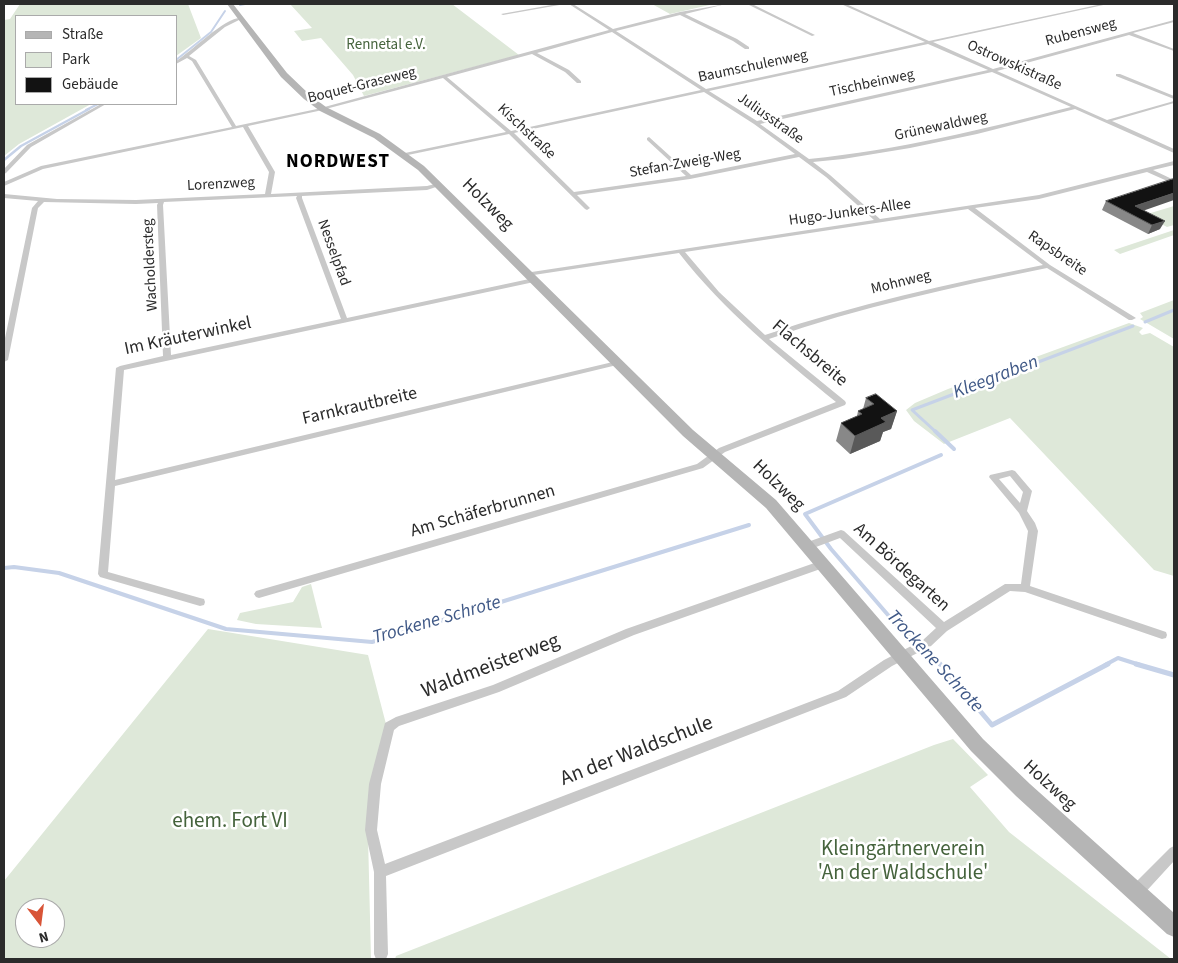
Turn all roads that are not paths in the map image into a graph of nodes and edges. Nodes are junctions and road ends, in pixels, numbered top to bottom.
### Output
1 (230, 4) edge
2 (563, 4) edge
3 (571, 4) edge
4 (724, 4) edge
5 (749, 4) edge
6 (843, 4) edge
7 (1106, 4) edge
8 (680, 13) junction
9 (504, 14) dead end
10 (241, 18) junction
11 (1174, 21) edge
12 (614, 31) junction
13 (1128, 33) junction
14 (813, 35) dead end
15 (928, 42) junction
16 (747, 48) dead end
17 (1174, 50) edge
18 (534, 53) junction
19 (187, 57) junction
20 (178, 62) edge
21 (994, 70) junction
22 (1118, 75) dead end
23 (445, 77) junction
24 (579, 82) dead end
25 (705, 90) junction
26 (1174, 98) edge
27 (1174, 102) edge
28 (102, 105) edge
29 (1077, 107) junction
30 (323, 109) junction
31 (1108, 121) junction
32 (756, 123) junction
33 (245, 126) junction
34 (235, 128) junction
35 (510, 132) junction
36 (649, 139) dead end
37 (1174, 151) edge
38 (405, 155) junction
39 (801, 155) junction
40 (809, 161) junction
41 (1174, 163) edge
42 (1148, 170) junction
43 (4, 172) edge
44 (690, 177) junction
45 (1174, 182) edge
46 (4, 184) edge
47 (439, 185) junction
48 (4, 194) edge
49 (300, 194) junction
50 (573, 194) junction
51 (268, 196) junction
52 (42, 200) junction
53 (162, 201) junction
54 (587, 208) dead end
55 (970, 208) junction
56 (879, 222) junction
57 (681, 251) junction
58 (1048, 266) junction
59 (530, 277) junction
60 (1132, 318) dead end
61 (345, 321) junction
62 (764, 338) junction
63 (167, 359) junction
64 (4, 360) edge
65 (617, 363) junction
66 (713, 455) junction
67 (111, 484) junction
68 (1022, 511) dead end
69 (814, 544) junction
70 (823, 564) junction
71 (1025, 588) junction
72 (259, 594) dead end
73 (200, 602) dead end
74 (943, 628) junction
75 (1162, 636) dead end
76 (908, 654) junction
77 (1174, 852) edge
78 (380, 872) junction
79 (1136, 892) junction
80 (1174, 927) edge
81 (381, 954) dead end

1 - 10 street
2 - 9 street
3 - 12 street, Juliusstraße
4 - 8 street, Boquet-Graseweg
5 - 14 street
6 - 15 street, Ostrowskistraße
7 - 15 street, Baumschulenweg
8 - 12 street, Boquet-Graseweg
8 - 16 street
10 - 19 street
10 - 30 street, Holzweg
11 - 13 street, Rubensweg
12 - 18 street, Boquet-Graseweg
12 - 25 street, Juliusstraße
13 - 17 street
13 - 21 street, Rubensweg
15 - 21 street, Ostrowskistraße
15 - 25 street, Baumschulenweg
18 - 23 street, Boquet-Graseweg
18 - 24 street
19 - 20 street
19 - 34 street
21 - 29 street, Ostrowskistraße
21 - 32 street, Tischbeinweg
22 - 26 street
23 - 30 street, Boquet-Graseweg
23 - 35 street, Kischstraße
25 - 32 street, Juliusstraße
25 - 35 street, Baumschulenweg
27 - 31 street
28 - 43 street
29 - 31 street, Ostrowskistraße
29 - 40 street, Grünewaldweg
30 - 33 street, Boquet-Graseweg
30 - 38 street, Holzweg
31 - 37 street, Ostrowskistraße
32 - 39 street, Juliusstraße
33 - 34 street, Boquet-Graseweg
33 - 51 street
34 - 46 street, Boquet-Graseweg
35 - 38 street, Baumschulenweg
35 - 50 street, Kischstraße
36 - 44 street
38 - 47 street, Holzweg
39 - 40 street, Juliusstraße
39 - 44 street, Stefan-Zweig-Weg
40 - 56 street, Juliusstraße
41 - 42 street, Hugo-Junkers-Allee
42 - 45 street
42 - 55 street, Hugo-Junkers-Allee
44 - 50 street, Stefan-Zweig-Weg
46 - 48 street, Lorenzweg
47 - 49 street, Lorenzweg
47 - 59 street, Holzweg
48 - 52 street, Lorenzweg
49 - 51 street, Lorenzweg
49 - 61 street, Nesselpfad
50 - 54 street, Kischstraße
51 - 53 street, Lorenzweg
52 - 53 street, Lorenzweg
52 - 64 street
53 - 63 street, Wacholdersteg
55 - 56 street, Hugo-Junkers-Allee
55 - 58 street, Rapsbreite
56 - 57 street, Hugo-Junkers-Allee
57 - 59 street, Hugo-Junkers-Allee
57 - 62 street, Flachsbreite
58 - 60 street, Rapsbreite
58 - 62 street, Mohnweg
59 - 61 street, Im Kräuterwinkel
59 - 65 street, Holzweg
61 - 63 street, Im Kräuterwinkel
62 - 66 street, Flachsbreite
63 - 67 street, Im Kräuterwinkel
65 - 66 street, Holzweg
65 - 67 street, Farnkrautbreite
66 - 69 street, Holzweg
66 - 72 street, Am Schäferbrunnen
67 - 73 street, Im Kräuterwinkel
68 - 71 street
69 - 70 street, Holzweg
69 - 74 street, Am Bördegarten
70 - 76 street, Holzweg
70 - 78 street, Waldmeisterweg
71 - 74 street, Am Bördegarten
71 - 75 street, Am Bördegarten
74 - 76 street, Am Bördegarten
76 - 78 street, An der Waldschule
76 - 79 street, Holzweg
77 - 79 street
78 - 81 street, Waldmeisterweg
79 - 80 street, Holzweg

